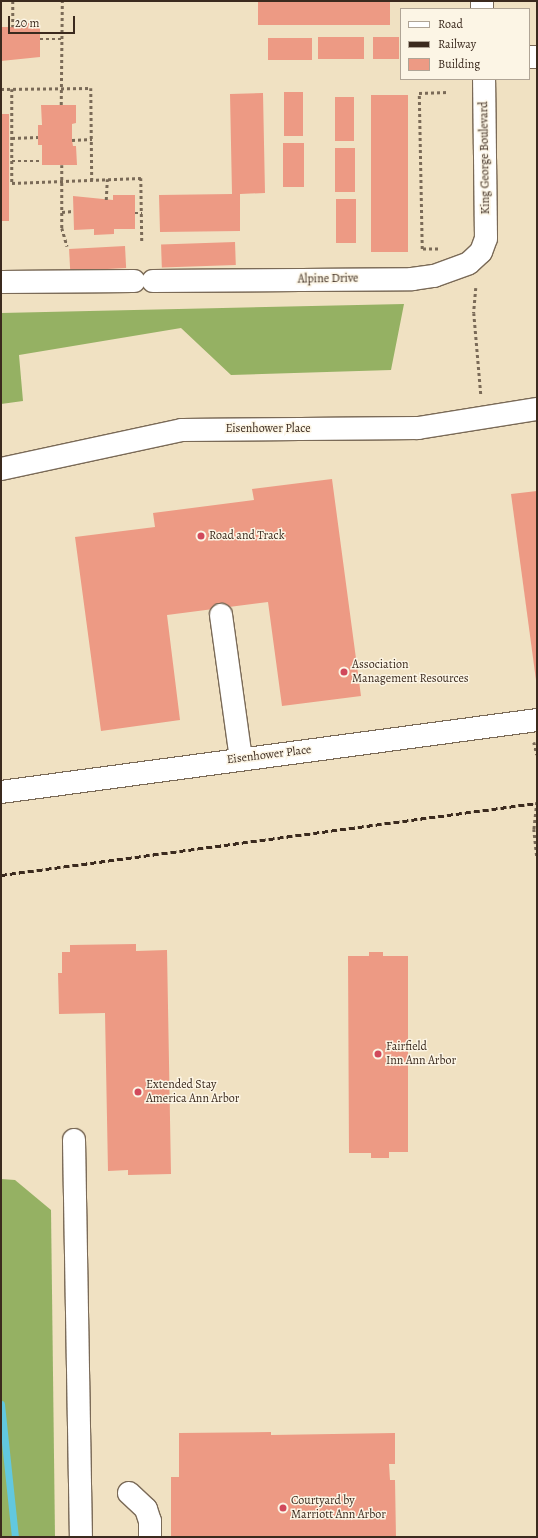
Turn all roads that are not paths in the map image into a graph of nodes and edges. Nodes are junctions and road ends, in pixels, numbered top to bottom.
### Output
1 (484, 80) edge
2 (486, 238) joint
3 (1, 282) edge
4 (537, 409) edge
5 (1, 469) edge
6 (221, 615) dead end
7 (537, 720) edge
8 (241, 759) junction
9 (1, 792) edge
10 (74, 1140) dead end
11 (129, 1493) dead end
12 (81, 1537) edge
13 (150, 1537) edge

1 - 2 street, King George Boulevard
2 - 3 street, Alpine Drive
4 - 5 street, Eisenhower Place
6 - 8 street
7 - 8 street, Eisenhower Place
8 - 9 street, Eisenhower Place
10 - 12 street
11 - 13 street

